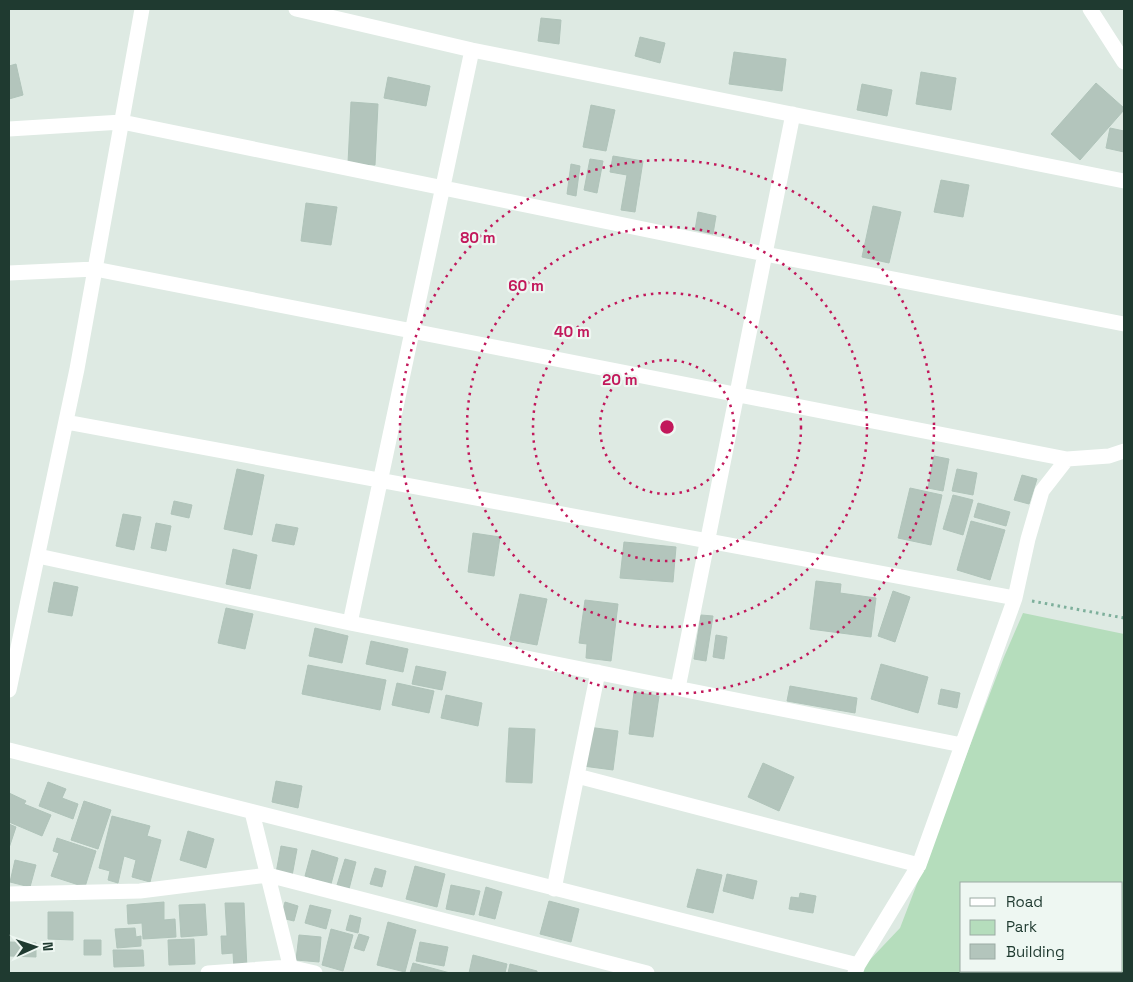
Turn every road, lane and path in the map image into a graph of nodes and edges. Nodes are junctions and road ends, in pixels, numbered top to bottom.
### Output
1 (142, 9) edge
2 (296, 9) edge
3 (1090, 9) edge
4 (472, 50) junction
5 (1124, 62) edge
6 (793, 114) junction
7 (122, 122) junction
8 (9, 129) edge
9 (1124, 181) edge
10 (442, 188) junction
11 (765, 254) junction
12 (95, 269) junction
13 (9, 273) edge
14 (1124, 324) edge
15 (412, 331) junction
16 (737, 394) junction
17 (66, 422) junction
18 (1124, 451) edge
19 (1067, 459) junction
20 (381, 480) junction
21 (708, 540) junction
22 (38, 556) junction
23 (1015, 598) junction
24 (1124, 618) edge
25 (350, 623) junction
26 (598, 672) junction
27 (678, 688) junction
28 (9, 690) edge
29 (962, 745) junction
30 (9, 750) edge
31 (577, 776) junction
32 (252, 812) junction
33 (919, 865) junction
34 (268, 875) junction
35 (554, 889) junction
36 (9, 894) edge
37 (857, 969) edge
38 (291, 970) edge
39 (208, 973) edge
40 (315, 973) edge
41 (647, 973) edge

1 - 7 street
2 - 4 street
3 - 5 street
4 - 6 street
4 - 10 street
6 - 9 street
6 - 11 street
7 - 8 street
7 - 10 street
7 - 12 street
10 - 11 street
10 - 15 street
11 - 14 street
11 - 16 street
12 - 13 street
12 - 15 street
12 - 17 street
15 - 16 street
15 - 20 street
16 - 19 street
16 - 21 street
17 - 20 street
17 - 22 street
18 - 19 street
19 - 23 street
20 - 21 street
20 - 25 street
21 - 23 street
21 - 27 street
22 - 25 street
22 - 28 street
23 - 24 path
23 - 29 street
25 - 26 street
26 - 27 street
26 - 31 street
27 - 29 street
29 - 33 street
30 - 32 street
31 - 33 street
31 - 35 street
32 - 34 street
32 - 35 street
33 - 37 street
34 - 36 street
34 - 38 street
34 - 41 street
35 - 37 street
38 - 39 street
38 - 40 street

